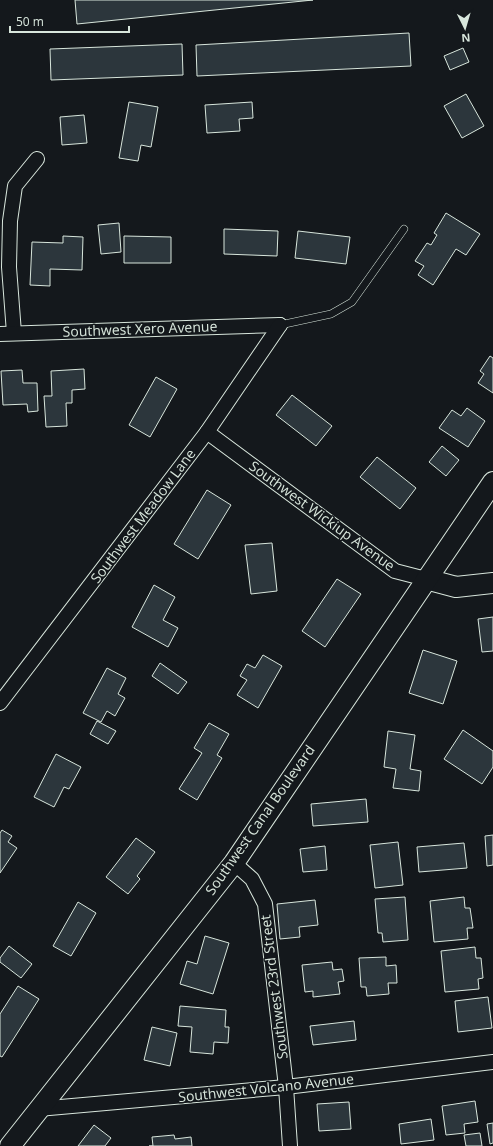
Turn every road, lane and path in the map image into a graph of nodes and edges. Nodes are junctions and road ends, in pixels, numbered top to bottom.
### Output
1 (37, 159) dead end
2 (404, 229) dead end
3 (280, 325) junction
4 (0, 334) edge
5 (14, 334) junction
6 (207, 432) junction
7 (493, 482) edge
8 (426, 579) junction
9 (493, 583) edge
10 (0, 703) edge
11 (234, 863) junction
12 (493, 1062) edge
13 (286, 1087) junction
14 (38, 1109) junction
15 (10, 1146) edge
16 (290, 1146) edge

1 - 5 street
2 - 3 lane
3 - 5 street, Southwest Xero Avenue
3 - 6 street, Southwest Meadow Lane
4 - 5 street, Southwest Xero Avenue
6 - 8 street, Southwest Wickiup Avenue
6 - 10 street, Southwest Meadow Lane
7 - 8 main road, Southwest Canal Boulevard
8 - 9 main road, Southwest Wickiup Avenue
8 - 11 main road, Southwest Canal Boulevard
11 - 13 street, Southwest 23rd Street
11 - 14 main road, Southwest Canal Boulevard
12 - 13 street, Southwest Volcano Avenue
13 - 14 street, Southwest Volcano Avenue
13 - 16 street, Southwest 23rd Street
14 - 15 main road, Southwest Canal Boulevard

